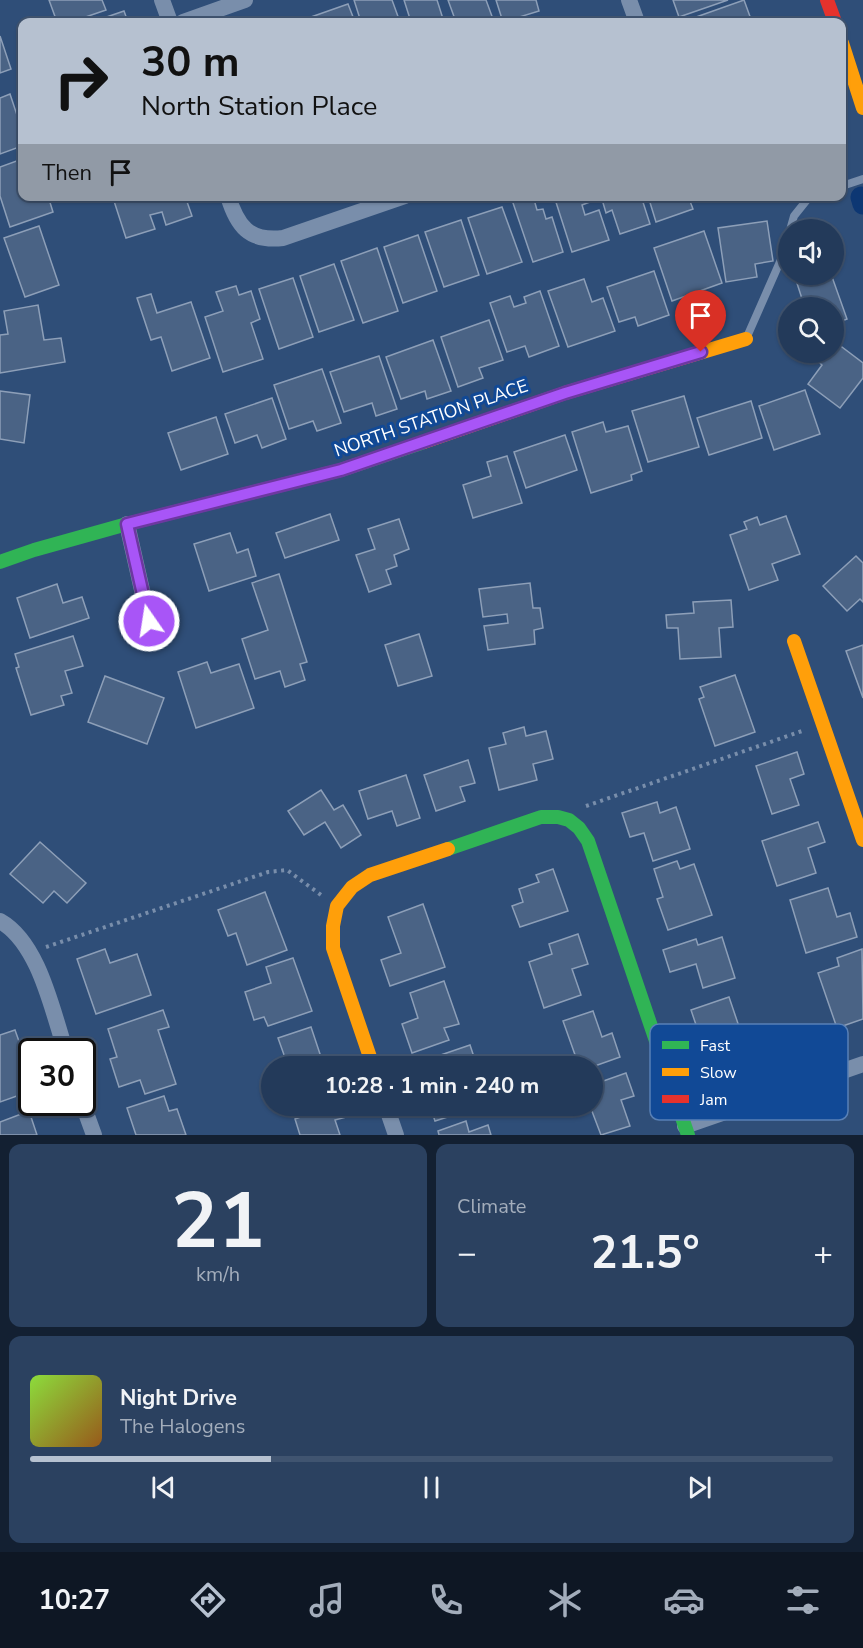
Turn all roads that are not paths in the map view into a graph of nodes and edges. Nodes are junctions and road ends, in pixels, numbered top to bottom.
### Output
1 (162, 0) edge
2 (245, 0) edge
3 (629, 0) edge
4 (827, 0) edge
5 (169, 18) edge
6 (194, 18) edge
7 (636, 18) edge
8 (834, 18) edge
9 (846, 55) edge
10 (863, 108) edge
11 (863, 178) edge
12 (846, 184) edge
13 (230, 201) edge
14 (390, 201) edge
15 (806, 201) edge
16 (793, 219) edge
17 (778, 266) edge
18 (746, 339) joint
19 (127, 524) junction
20 (0, 562) edge
21 (149, 621) dead end
22 (794, 641) dead end
23 (863, 840) edge
24 (3, 922) edge
25 (650, 1024) edge
26 (61, 1038) edge
27 (370, 1056) edge
28 (863, 1064) edge
29 (848, 1070) edge
30 (87, 1116) edge
31 (389, 1116) edge
32 (713, 1120) edge
33 (686, 1130) edge
34 (94, 1135) edge
35 (396, 1135) edge

1 - 5 street
2 - 6 street
3 - 7 street
4 - 8 street
9 - 10 street
11 - 12 lane
13 - 14 street
15 - 16 lane
17 - 18 lane
18 - 19 street, NORTH STATION PLACE
19 - 20 street, NORTH STATION PLACE
19 - 21 street
22 - 23 street
24 - 26 street
25 - 27 street
28 - 29 street
30 - 34 street
31 - 35 street
32 - 33 street

